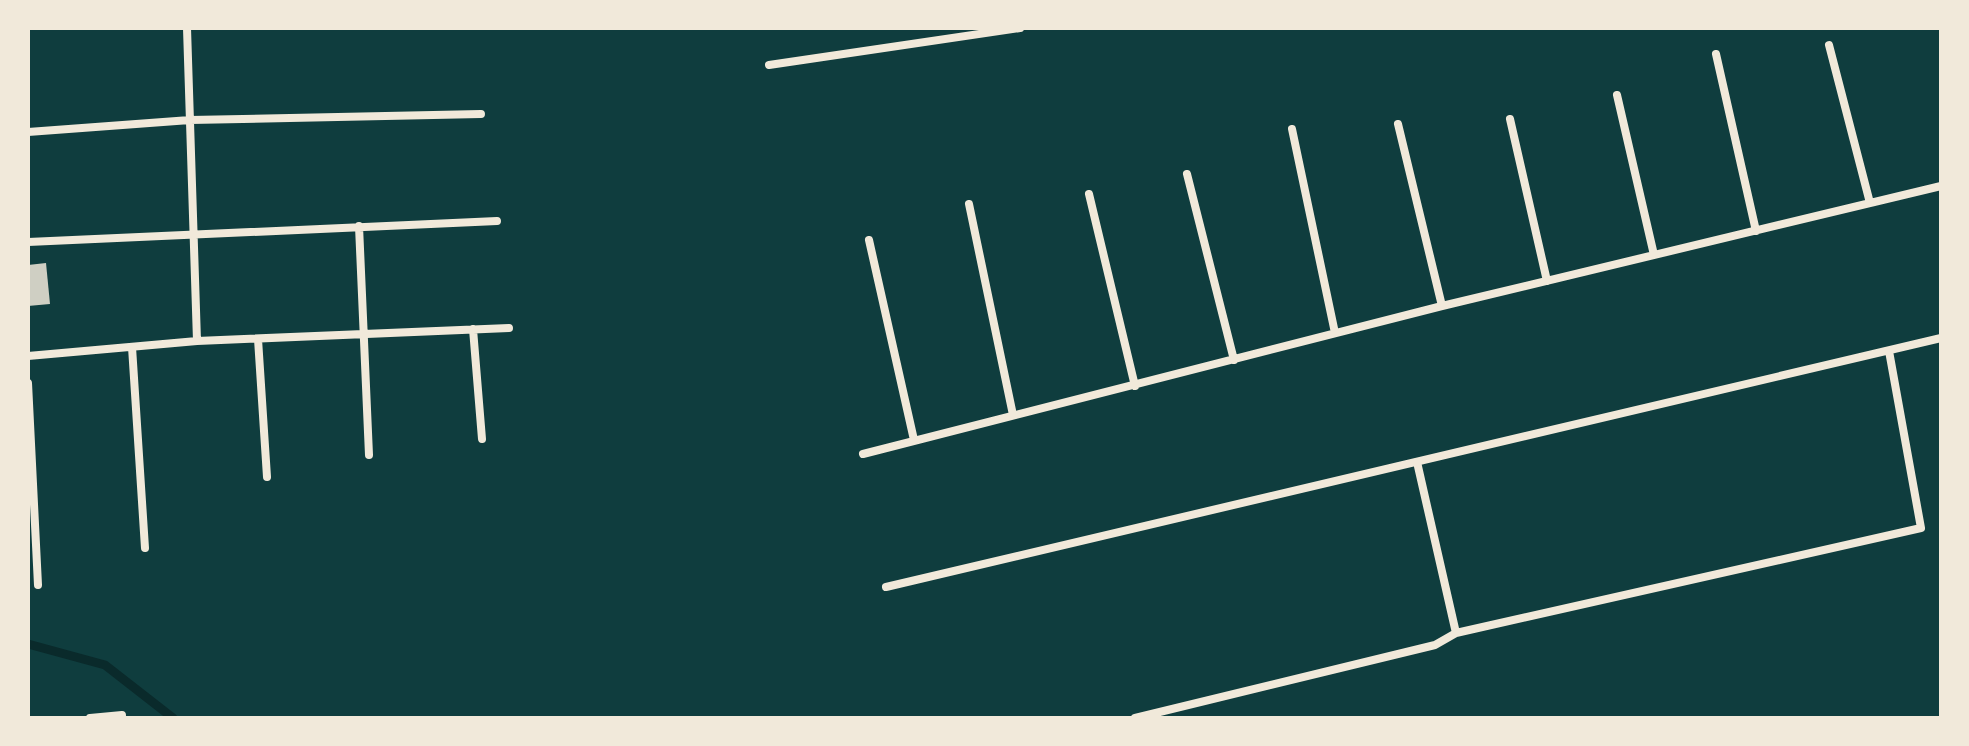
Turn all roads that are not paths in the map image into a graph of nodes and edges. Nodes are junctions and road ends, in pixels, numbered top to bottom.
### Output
1 (187, 28) edge
2 (1020, 28) edge
3 (1829, 45) dead end
4 (1716, 54) dead end
5 (769, 65) dead end
6 (1617, 95) dead end
7 (481, 114) dead end
8 (1510, 119) dead end
9 (190, 120) junction
10 (1398, 124) dead end
11 (1292, 129) dead end
12 (28, 132) edge
13 (1187, 174) dead end
14 (1941, 186) edge
15 (1089, 194) dead end
16 (1870, 203) junction
17 (969, 204) dead end
18 (497, 221) dead end
19 (359, 226) junction
20 (1756, 231) junction
21 (194, 233) junction
22 (869, 240) dead end
23 (28, 242) edge
24 (1654, 255) junction
25 (1547, 281) junction
26 (1442, 306) junction
27 (509, 328) dead end
28 (473, 329) junction
29 (1335, 333) junction
30 (364, 334) junction
31 (1941, 338) edge
32 (258, 339) junction
33 (197, 341) junction
34 (132, 347) junction
35 (1889, 351) junction
36 (28, 356) edge
37 (1234, 360) junction
38 (28, 383) edge
39 (1135, 386) junction
40 (1013, 415) junction
41 (482, 439) dead end
42 (914, 440) junction
43 (863, 454) dead end
44 (369, 455) dead end
45 (1417, 462) junction
46 (267, 477) dead end
47 (145, 548) dead end
48 (38, 585) dead end
49 (886, 587) dead end
50 (1456, 633) junction
51 (122, 715) dead end
52 (90, 718) edge
53 (1135, 718) edge

1 - 9 street
2 - 5 street
3 - 16 street
4 - 20 street
6 - 24 street
7 - 9 street
8 - 25 street
9 - 12 street
9 - 21 street
10 - 26 street
11 - 29 street
13 - 37 street
14 - 16 street
15 - 39 street
16 - 20 street
17 - 40 street
18 - 19 street
19 - 21 street
19 - 30 street
20 - 24 street
21 - 23 street
21 - 33 street
22 - 42 street
24 - 25 street
25 - 26 street
26 - 29 street
27 - 28 street
28 - 30 street
28 - 41 street
29 - 37 street
30 - 32 street
30 - 44 street
31 - 35 street
32 - 33 street
32 - 46 street
33 - 34 street
34 - 36 street
34 - 47 street
35 - 45 street
35 - 50 street
37 - 39 street
38 - 48 street
39 - 40 street
40 - 42 street
42 - 43 street
45 - 49 street
45 - 50 street
50 - 53 street
51 - 52 street

